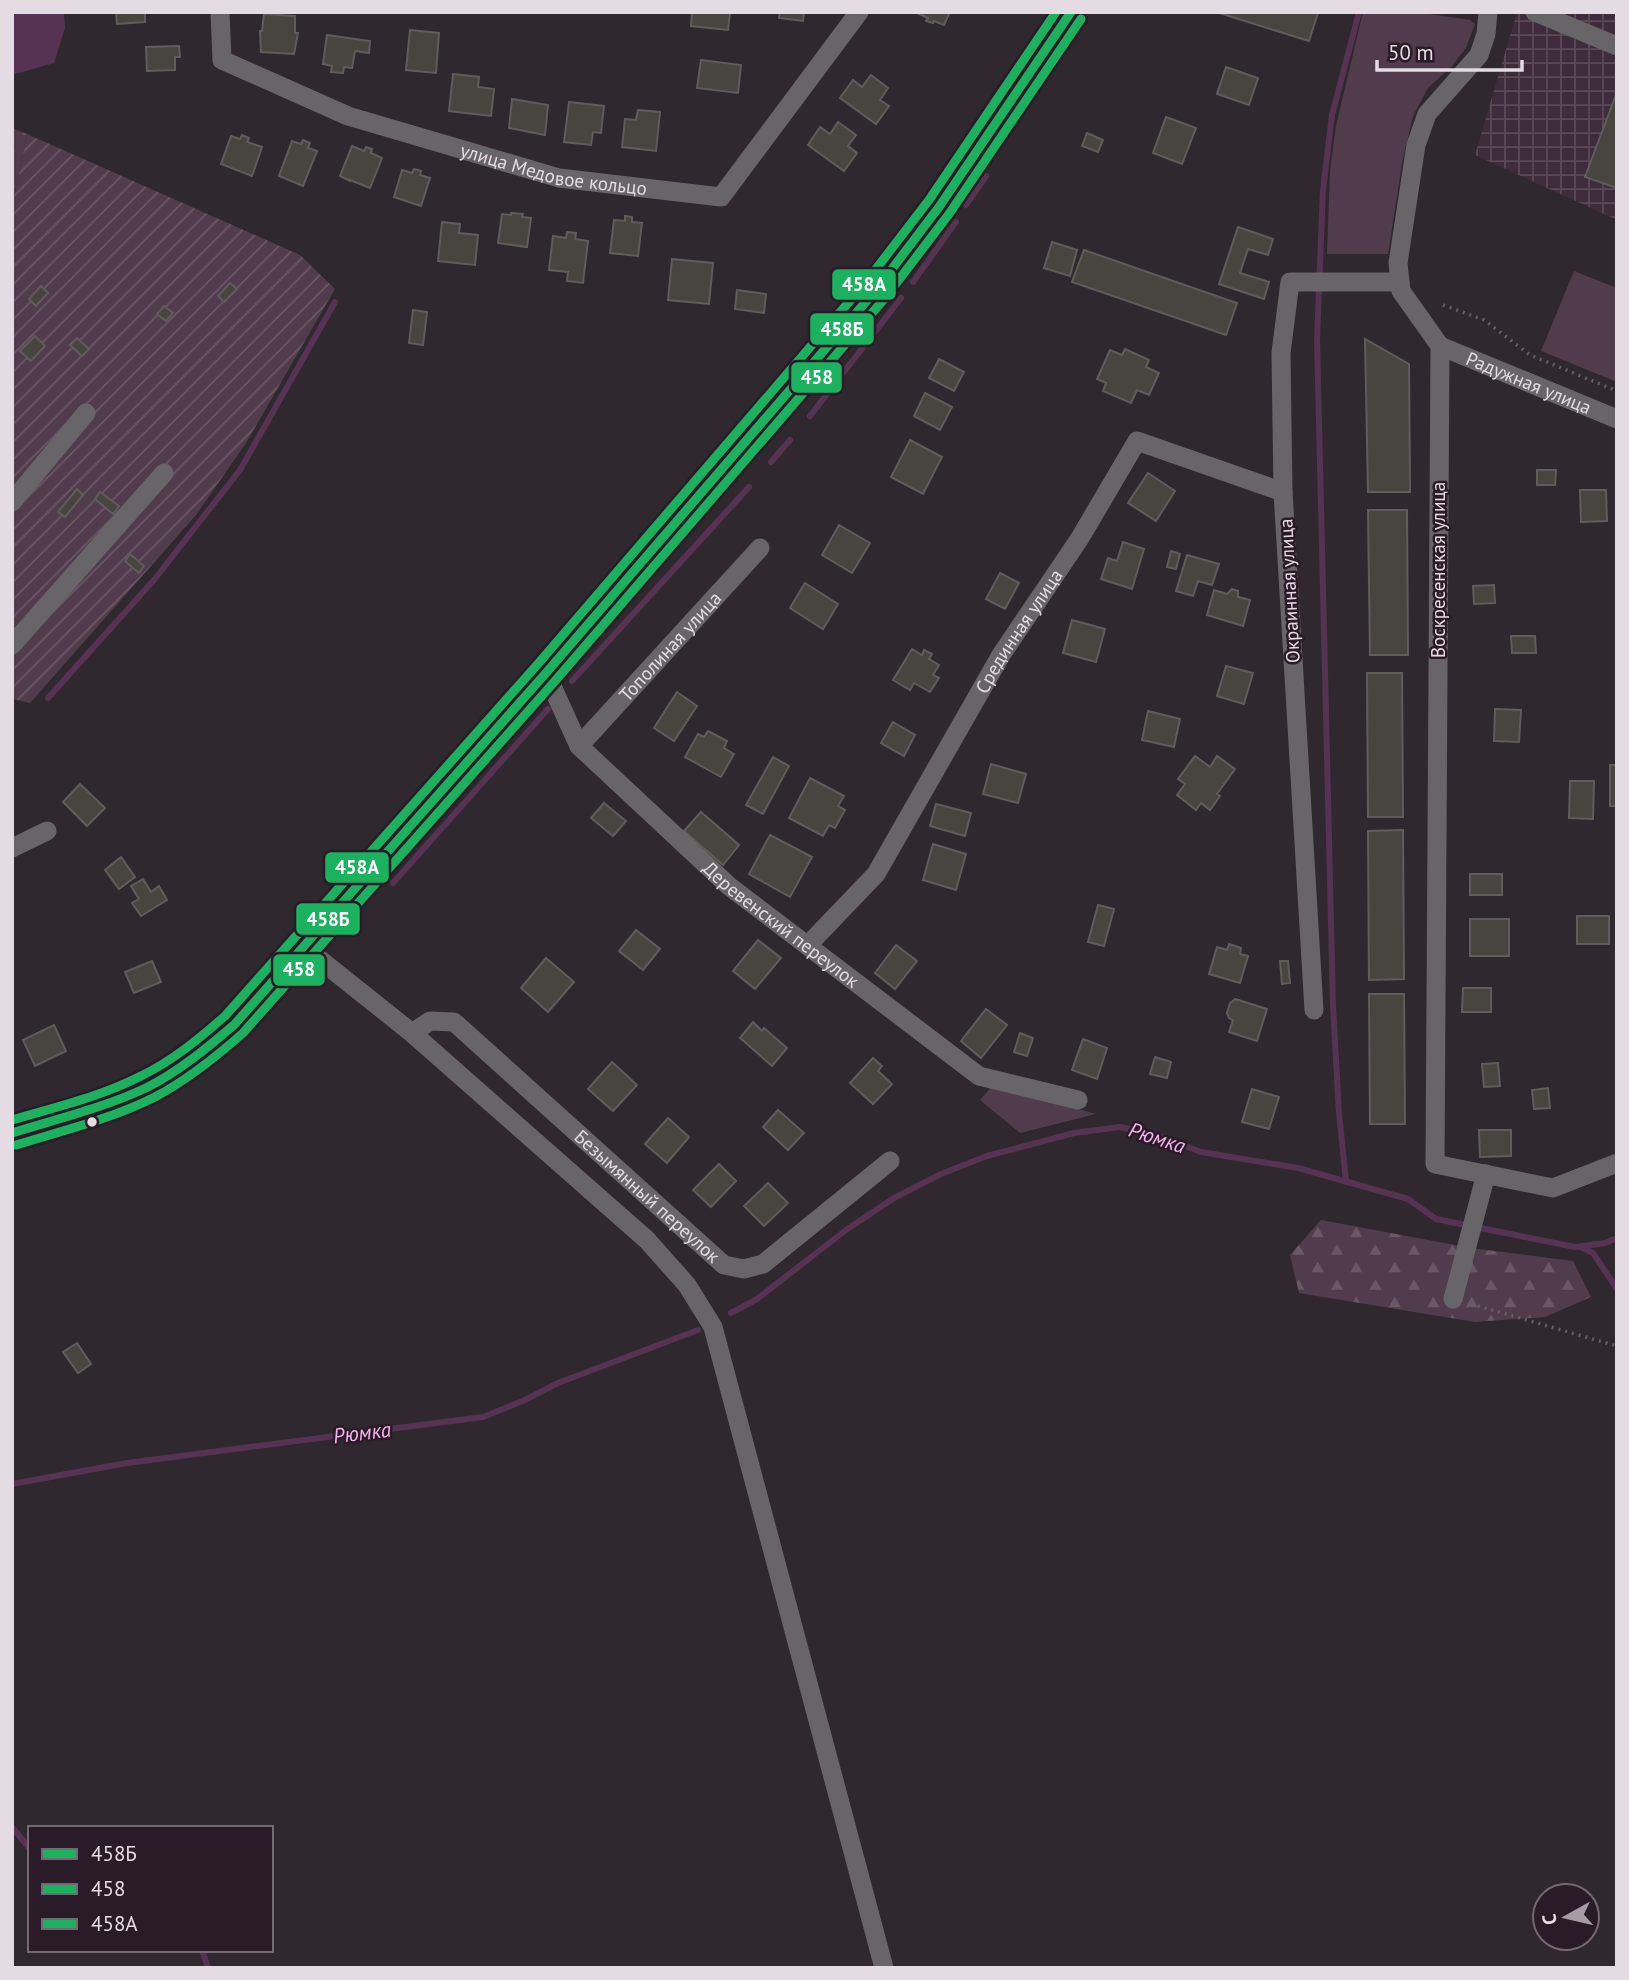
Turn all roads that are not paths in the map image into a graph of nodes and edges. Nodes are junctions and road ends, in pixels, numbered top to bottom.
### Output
1 (220, 12) edge
2 (859, 12) edge
3 (1070, 12) edge
4 (1488, 12) edge
5 (1535, 12) edge
6 (1617, 46) edge
7 (1400, 282) junction
8 (1440, 346) junction
9 (86, 413) dead end
10 (1617, 419) edge
11 (164, 472) dead end
12 (1283, 492) junction
13 (12, 502) edge
14 (760, 548) dead end
15 (12, 645) edge
16 (546, 673) junction
17 (579, 746) junction
18 (47, 831) dead end
19 (12, 848) edge
20 (808, 945) junction
21 (304, 947) junction
22 (1314, 1010) dead end
23 (412, 1033) junction
24 (1078, 1100) dead end
25 (12, 1133) edge
26 (890, 1161) dead end
27 (1617, 1163) edge
28 (1486, 1174) junction
29 (1453, 1299) road end
30 (884, 1968) edge

1 - 2 street, улица Медовое кольцо
3 - 16 main road
4 - 7 street
5 - 6 street
7 - 8 street
7 - 12 street, Окраинная улица
8 - 10 street, Радужная улица
8 - 28 street, Воскресенская улица
9 - 13 street
11 - 15 street
12 - 20 street, Срединная улица
12 - 22 street, Окраинная улица
14 - 17 street, Тополиная улица
16 - 17 street, Деревенский переулок
16 - 21 main road
17 - 20 street, Деревенский переулок
18 - 19 street
20 - 24 street, Деревенский переулок
21 - 23 street
21 - 25 main road
23 - 26 street, Безымянный переулок
23 - 30 street
27 - 28 street
28 - 29 street

